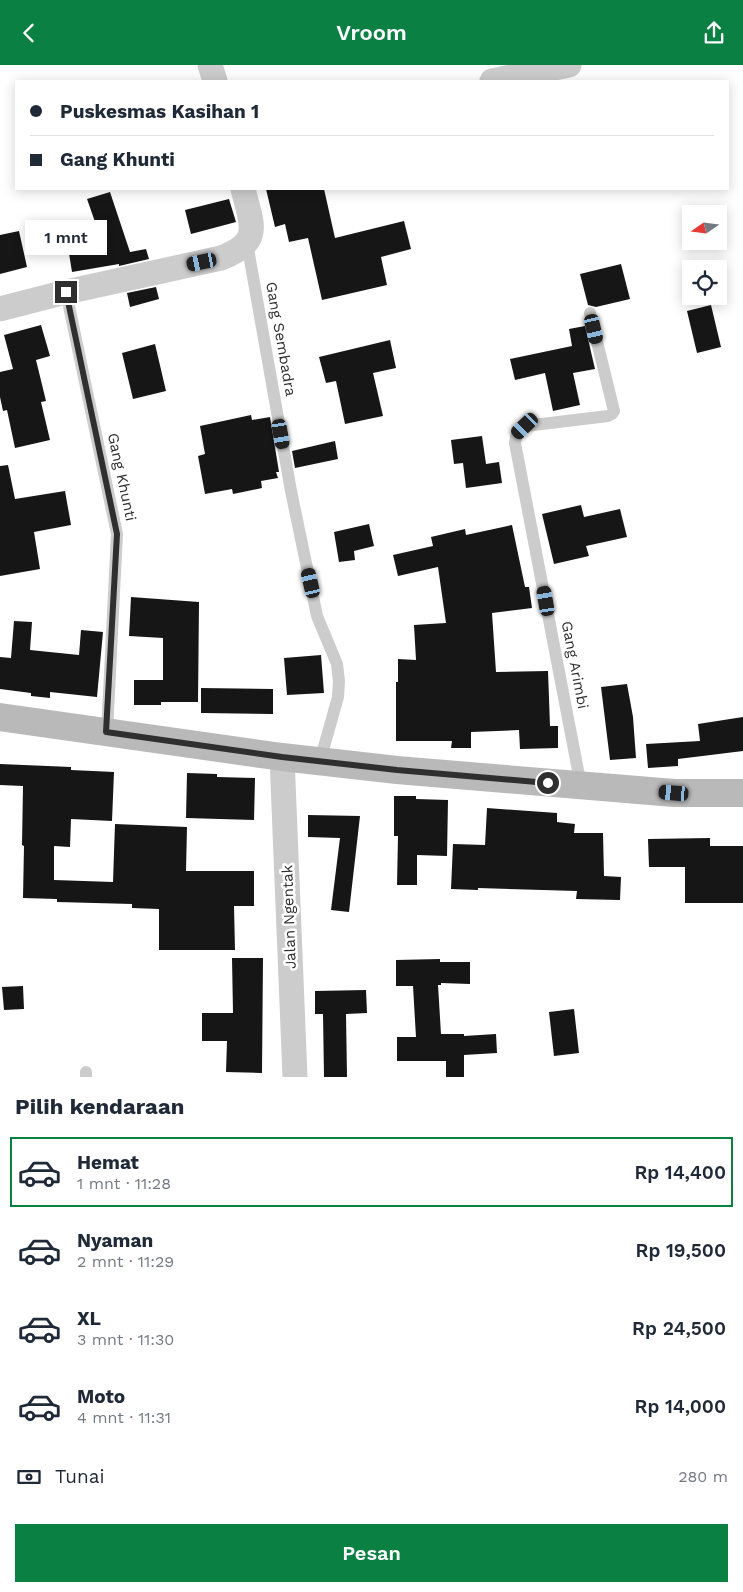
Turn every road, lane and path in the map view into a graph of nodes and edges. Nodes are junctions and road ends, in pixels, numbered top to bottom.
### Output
1 (210, 65) edge
2 (570, 65) edge
3 (214, 80) edge
4 (497, 80) edge
5 (243, 190) edge
6 (247, 243) junction
7 (66, 292) junction
8 (0, 309) edge
9 (590, 313) dead end
10 (0, 717) edge
11 (106, 732) junction
12 (282, 757) junction
13 (320, 761) junction
14 (581, 786) junction
15 (743, 793) edge
16 (295, 1077) edge

1 - 3 street
2 - 4 street
5 - 6 street
6 - 7 street
6 - 13 lane, Gang Sembadra
7 - 8 street
7 - 11 lane, Gang Khunti
9 - 14 lane, Gang Arimbi
10 - 11 main road
11 - 12 main road
12 - 13 main road
12 - 16 street, Jalan Ngentak
13 - 14 main road
14 - 15 main road

